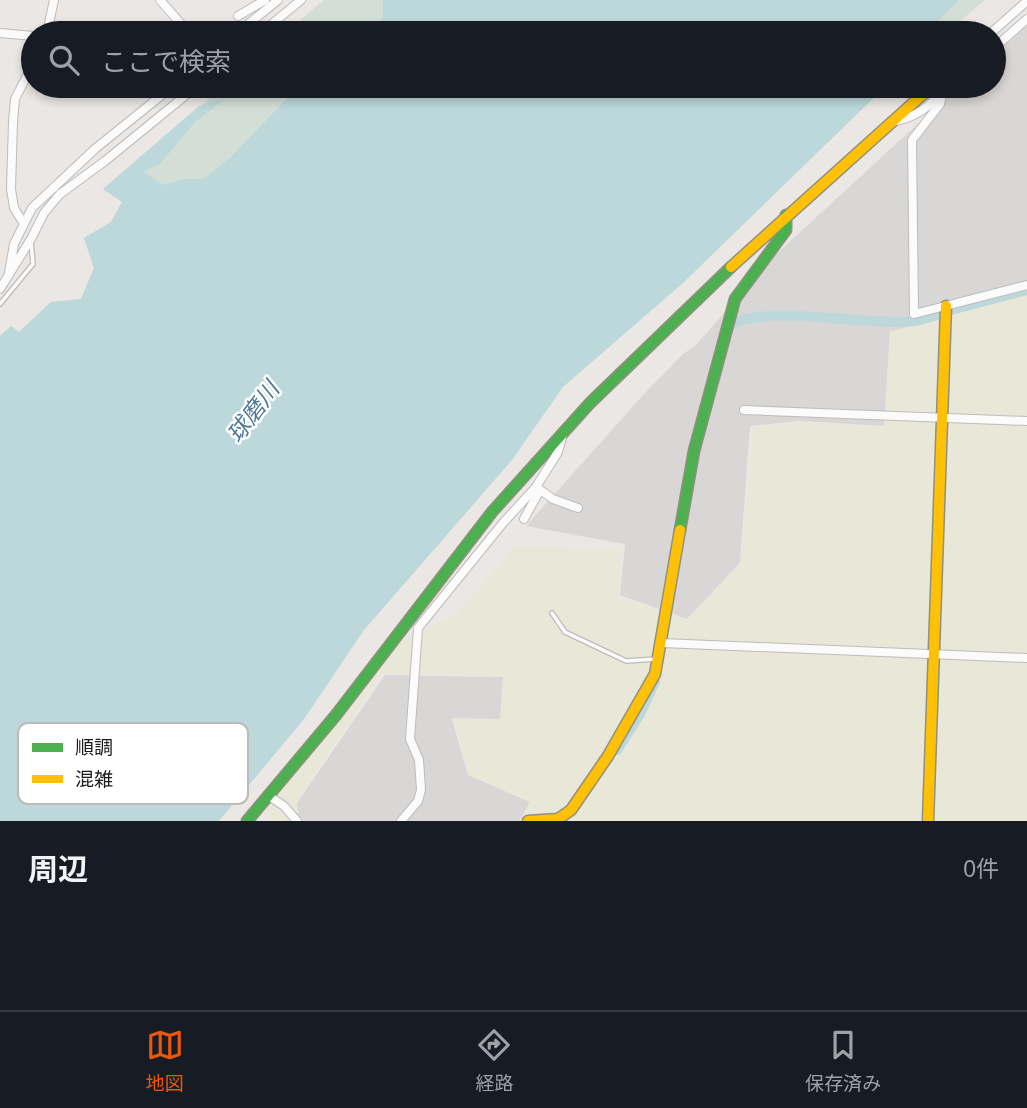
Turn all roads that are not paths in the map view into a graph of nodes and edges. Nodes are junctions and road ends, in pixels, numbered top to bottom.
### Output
1 (54, 0) edge
2 (160, 0) edge
3 (265, 0) edge
4 (278, 0) edge
5 (301, 0) edge
6 (1027, 1) edge
7 (238, 16) dead end
8 (1027, 19) edge
9 (50, 21) edge
10 (178, 21) edge
11 (252, 21) edge
12 (276, 21) edge
13 (1004, 21) edge
14 (0, 33) edge
15 (21, 35) edge
16 (1006, 37) edge
17 (21, 87) edge
18 (158, 98) edge
19 (182, 98) edge
20 (919, 98) edge
21 (937, 98) edge
22 (941, 98) edge
23 (892, 122) junction
24 (786, 215) junction
25 (24, 224) junction
26 (31, 239) junction
27 (7, 280) junction
28 (1027, 285) edge
29 (0, 289) edge
30 (0, 304) edge
31 (946, 306) junction
32 (744, 410) dead end
33 (943, 418) junction
34 (1027, 421) edge
35 (564, 433) junction
36 (538, 488) junction
37 (578, 508) dead end
38 (524, 519) dead end
39 (552, 613) dead end
40 (662, 643) junction
41 (934, 654) junction
42 (659, 658) junction
43 (1027, 658) edge
44 (269, 796) junction
45 (247, 821) edge
46 (297, 821) edge
47 (401, 821) edge
48 (528, 821) edge
49 (928, 821) edge

1 - 9 street
2 - 10 street
3 - 7 street
4 - 11 street
5 - 12 street
6 - 13 street
8 - 16 street
14 - 15 street
17 - 25 street
18 - 25 street
19 - 26 street
20 - 23 street
21 - 23 street
22 - 31 street
23 - 24 street
24 - 35 street
24 - 40 street
25 - 27 street
26 - 27 street
26 - 30 lane
27 - 29 street
28 - 31 street
31 - 33 street
32 - 33 street
33 - 34 street
33 - 41 street
35 - 36 street
35 - 44 street
36 - 37 street
36 - 38 street
36 - 47 street
39 - 42 lane
40 - 41 street
40 - 42 street
41 - 43 street
41 - 49 street
42 - 48 street
44 - 45 street
44 - 46 street

